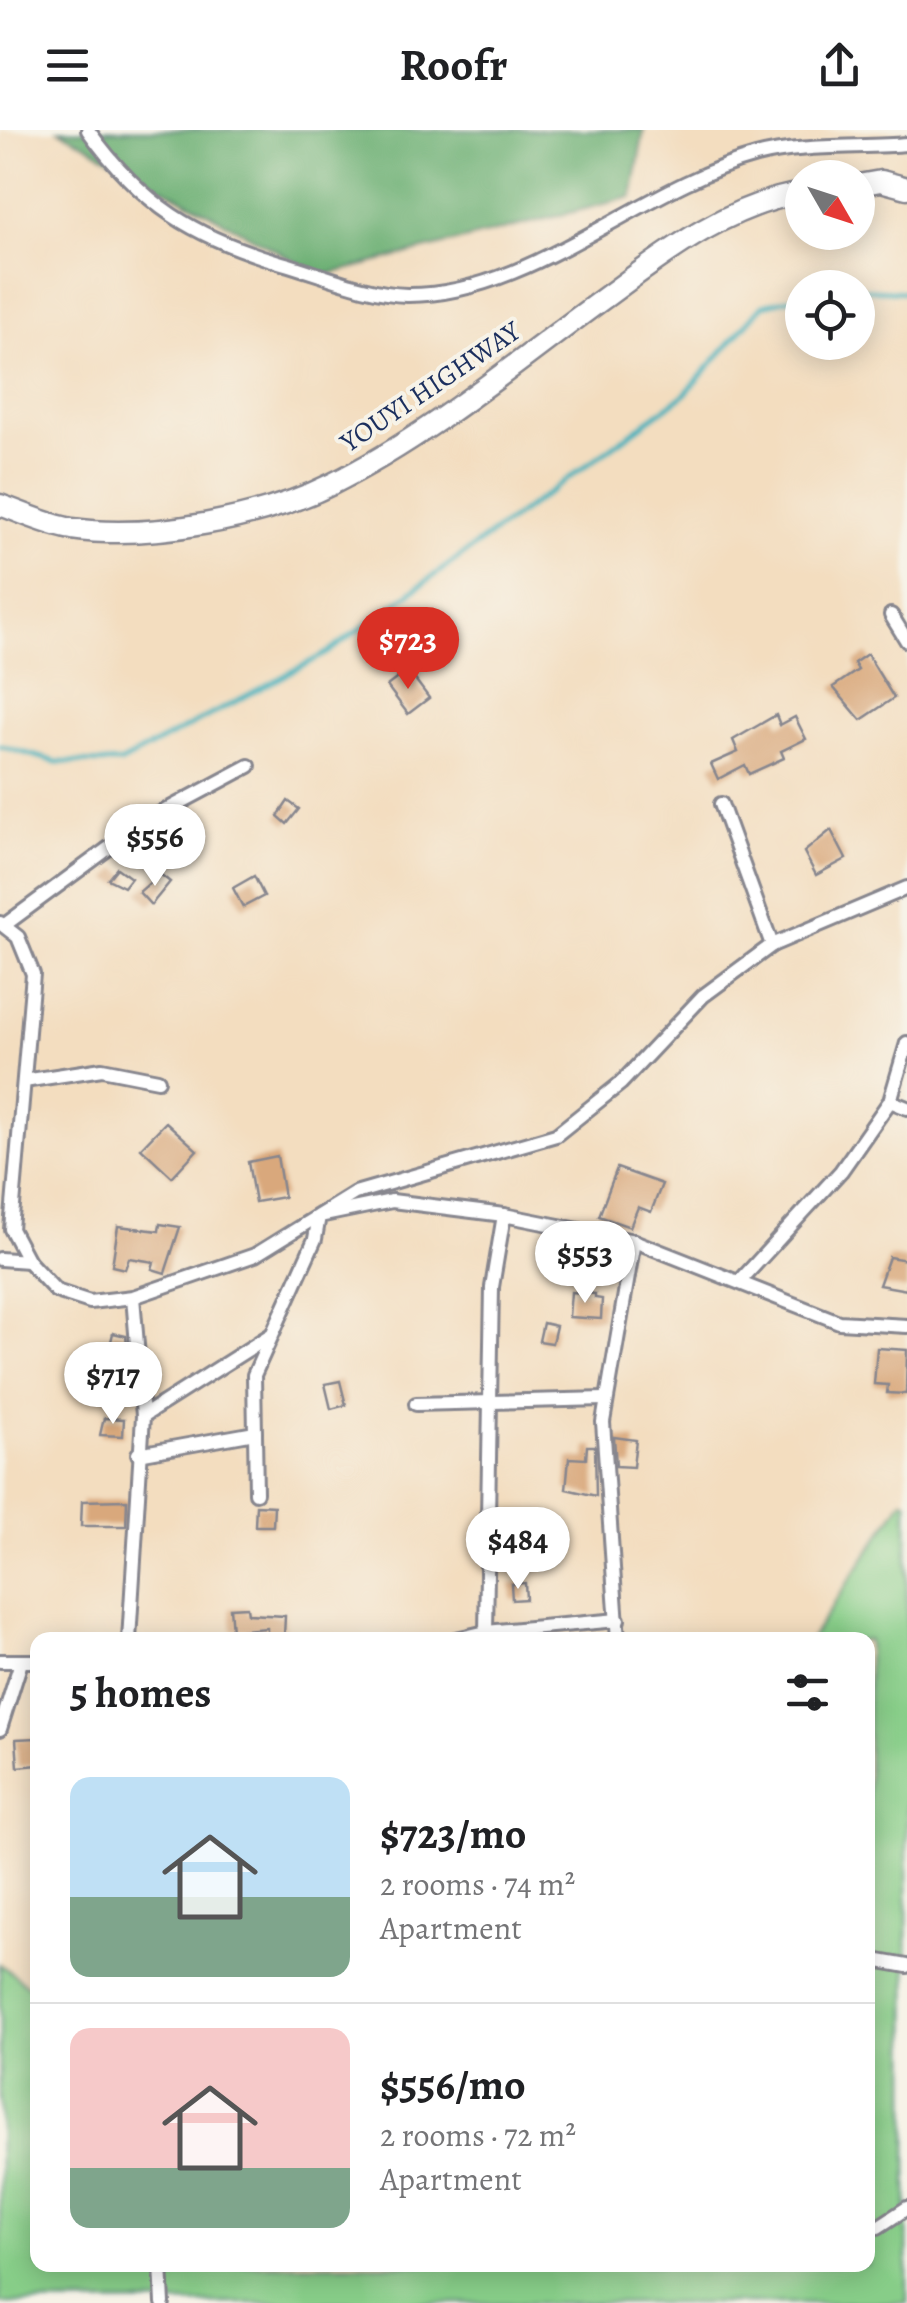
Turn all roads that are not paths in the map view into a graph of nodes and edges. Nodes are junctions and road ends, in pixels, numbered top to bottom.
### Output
1 (88, 130) edge
2 (907, 144) edge
3 (875, 183) edge
4 (907, 188) edge
5 (785, 197) edge
6 (0, 504) edge
7 (891, 615) dead end
8 (907, 641) edge
9 (249, 766) dead end
10 (721, 804) dead end
11 (907, 888) edge
12 (3, 923) edge
13 (772, 944) junction
14 (907, 1043) edge
15 (158, 1080) dead end
16 (24, 1082) junction
17 (890, 1101) junction
18 (907, 1108) edge
19 (504, 1215) junction
20 (319, 1216) junction
21 (634, 1241) junction
22 (0, 1259) edge
23 (28, 1261) junction
24 (740, 1281) junction
25 (133, 1297) junction
26 (907, 1326) edge
27 (270, 1336) junction
28 (606, 1398) junction
29 (490, 1402) junction
30 (416, 1404) dead end
31 (143, 1416) junction
32 (255, 1433) junction
33 (138, 1454) junction
34 (256, 1493) dead end
35 (618, 1620) junction
36 (129, 1632) edge
37 (486, 1632) joint
38 (618, 1632) edge
39 (0, 1661) edge
40 (30, 1661) edge
41 (21, 1662) junction
42 (0, 1730) edge
43 (875, 1960) edge
44 (907, 1966) edge
45 (907, 2208) edge
46 (878, 2227) dead end
47 (161, 2272) edge
48 (163, 2303) edge

1 - 2 street
3 - 4 main road
5 - 6 main road, YOUYI HIGHWAY
7 - 8 street
9 - 12 street
10 - 13 street
11 - 13 street
12 - 16 street
13 - 20 street
14 - 17 street
15 - 16 street
16 - 23 street
17 - 18 street
17 - 24 street
19 - 20 street
19 - 21 street
19 - 29 street
20 - 25 street
20 - 27 street
21 - 24 street
21 - 28 street
22 - 23 street
23 - 25 street
24 - 26 street
25 - 31 street
27 - 31 street
27 - 32 street
28 - 29 street
28 - 35 street
29 - 30 street
29 - 37 street
31 - 33 street
32 - 33 street
32 - 34 street
33 - 36 street
35 - 37 street
35 - 38 street
39 - 41 street
40 - 41 street
41 - 42 street
43 - 44 street
45 - 46 street
47 - 48 street

